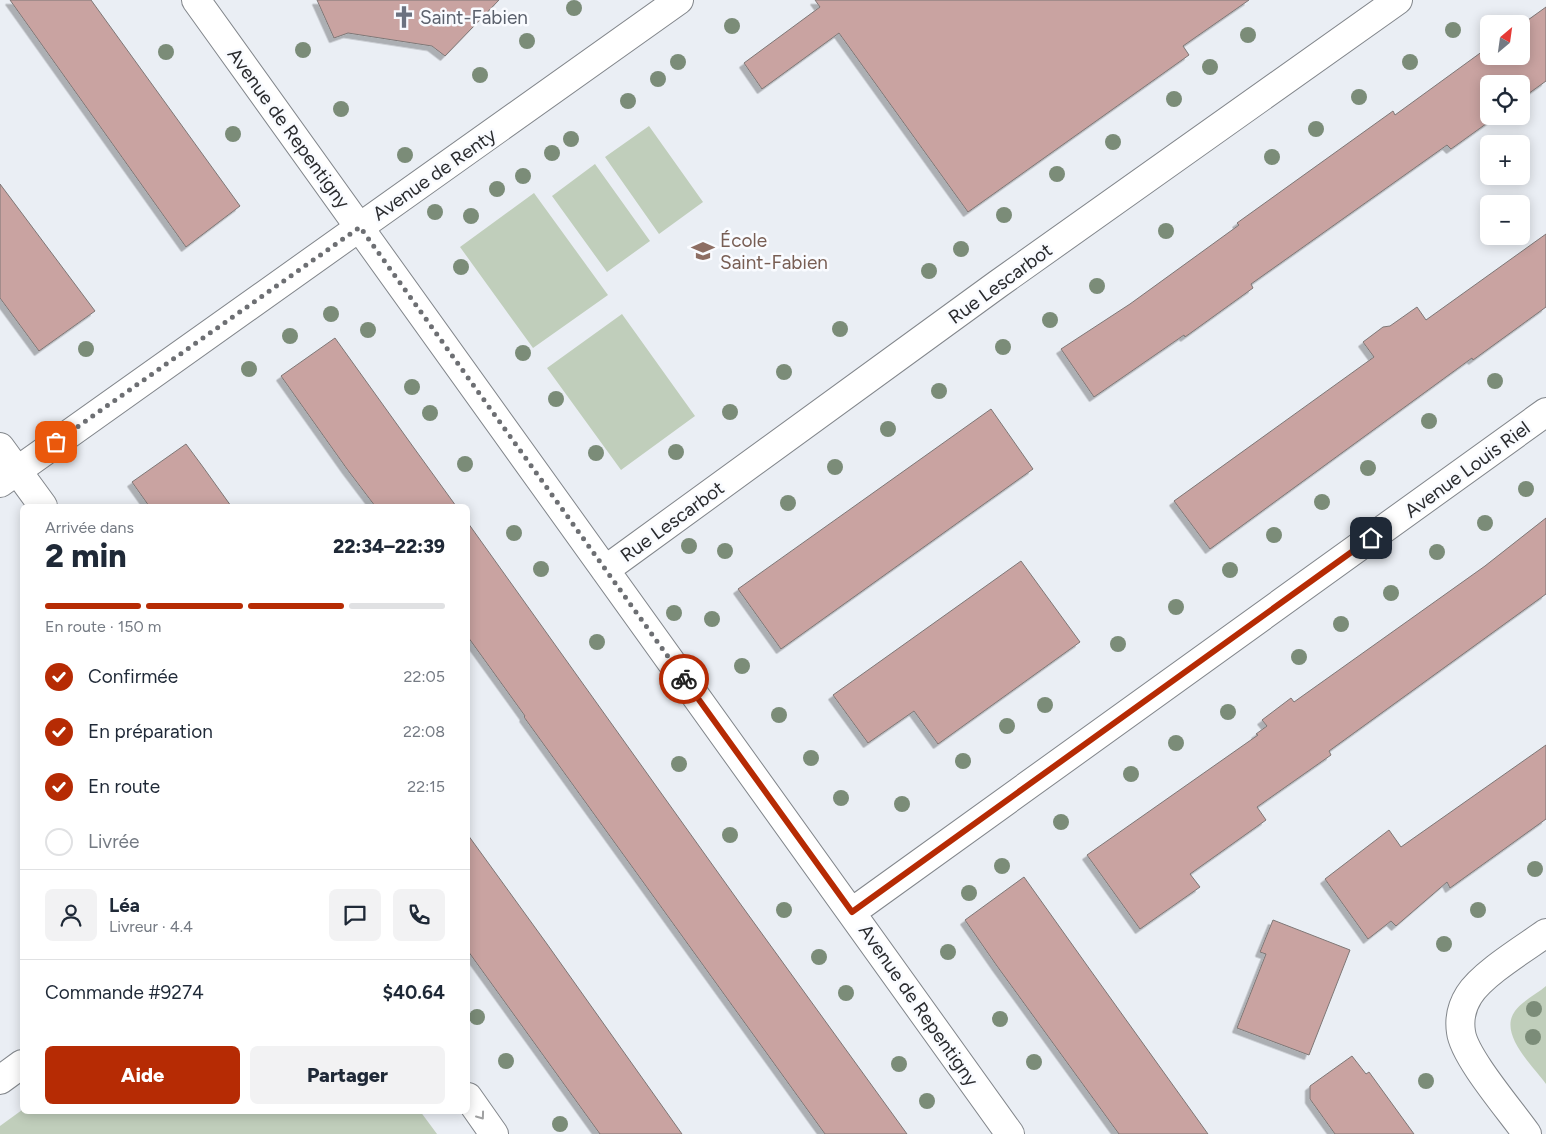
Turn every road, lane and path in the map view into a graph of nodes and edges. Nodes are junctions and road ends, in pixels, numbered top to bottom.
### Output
1 (196, 0) edge
2 (679, 0) edge
3 (1398, 0) edge
4 (360, 227) junction
5 (1546, 412) edge
6 (0, 447) edge
7 (8, 477) edge
8 (41, 504) edge
9 (605, 570) junction
10 (852, 912) junction
11 (1546, 933) edge
12 (20, 1065) edge
13 (0, 1080) edge
14 (470, 1100) edge
15 (494, 1134) edge
16 (1010, 1134) edge
17 (1527, 1134) edge

1 - 4 street, Avenue de Repentigny
2 - 4 street, Avenue de Renty
3 - 9 street, Rue Lescarbot
4 - 7 street, Avenue de Renty
4 - 9 street, Avenue de Repentigny
5 - 10 street, Avenue Louis Riel
6 - 7 street
7 - 8 street
9 - 10 street, Avenue de Repentigny
10 - 16 street, Avenue de Repentigny
11 - 17 street
12 - 13 street
14 -> 15 street

